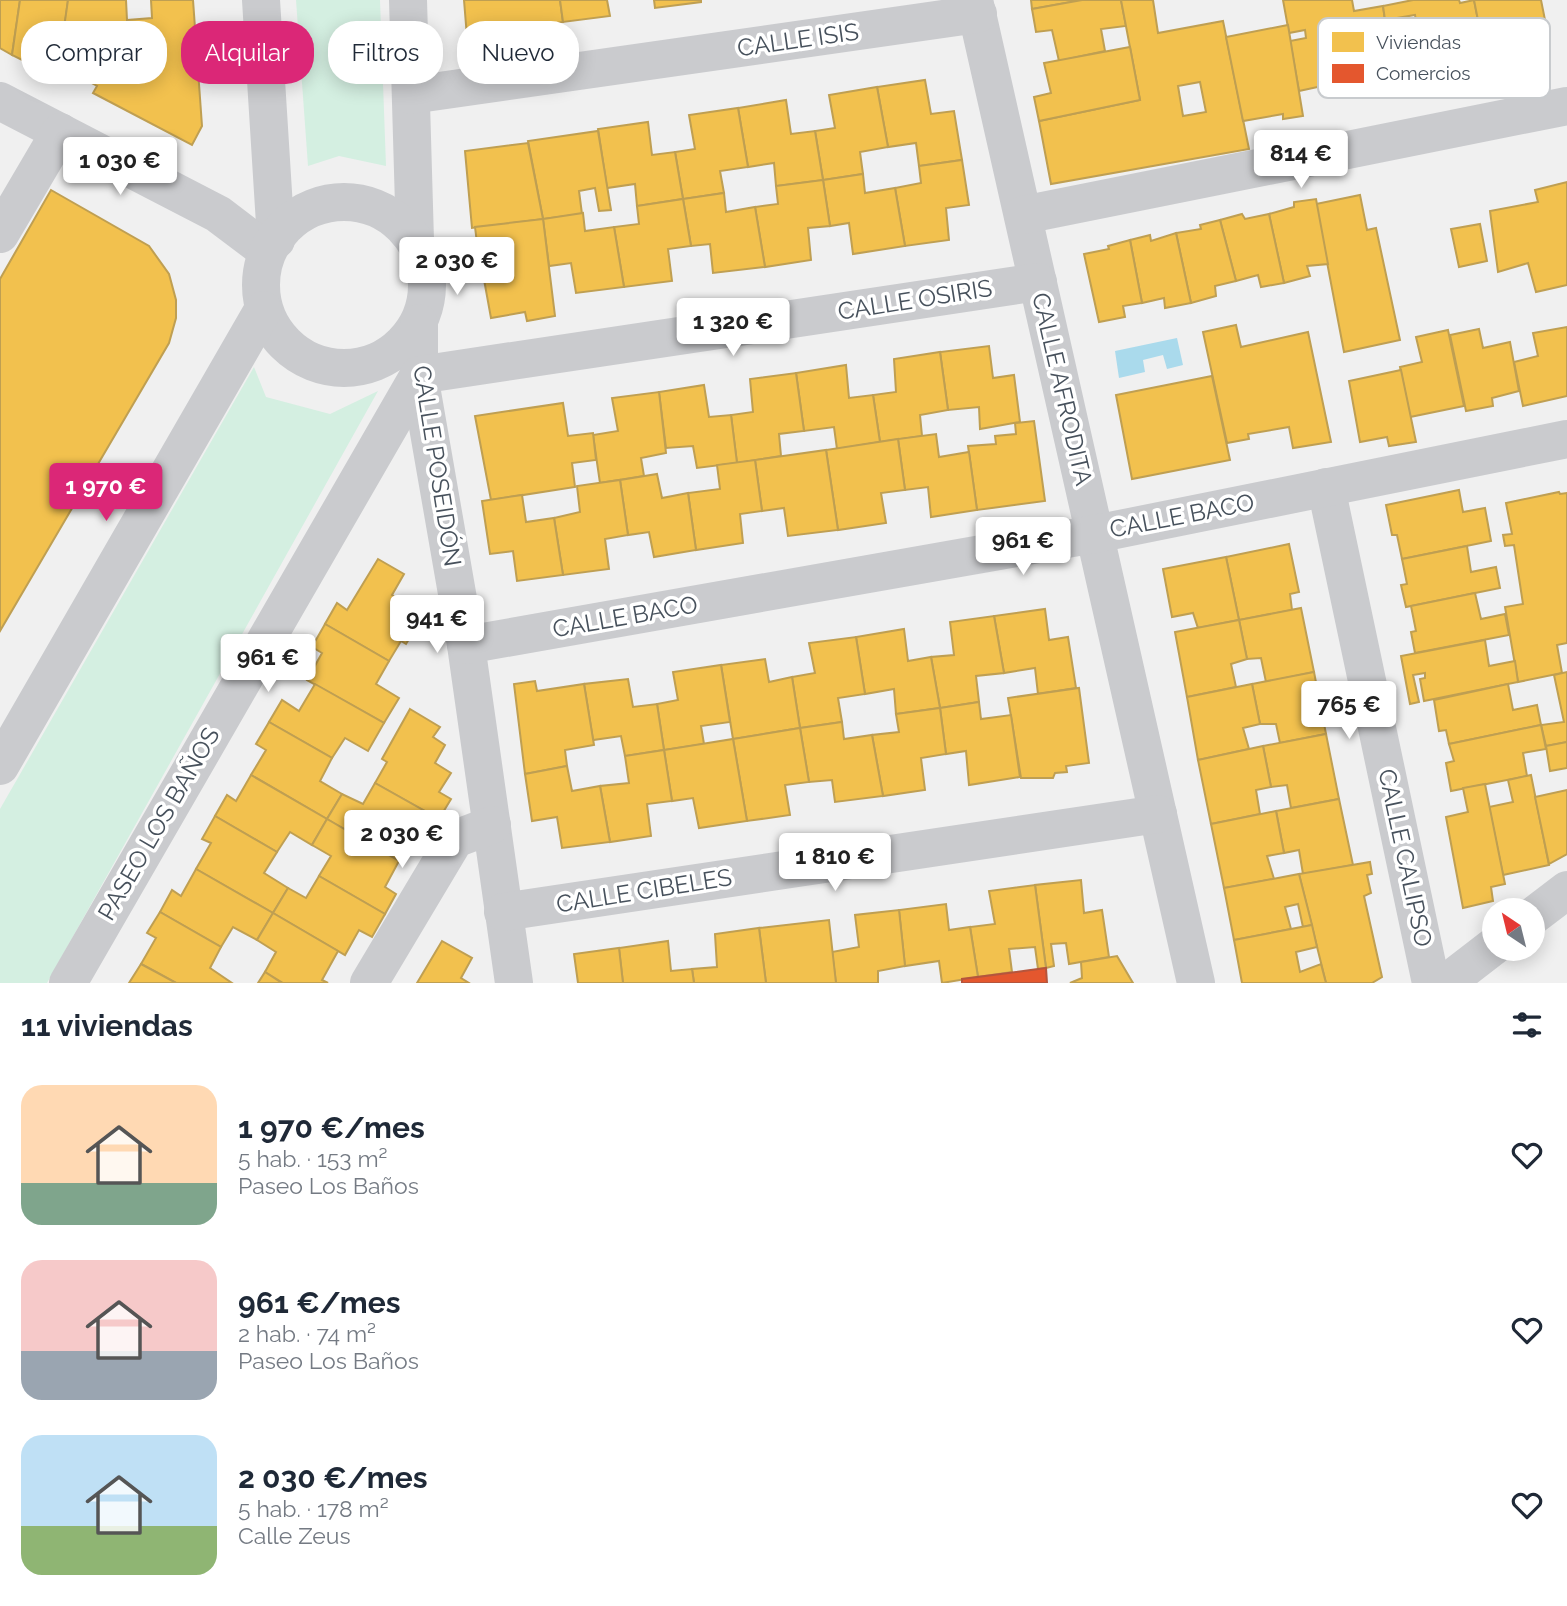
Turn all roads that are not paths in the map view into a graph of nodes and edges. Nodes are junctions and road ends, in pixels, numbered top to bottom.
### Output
1 (261, 0) edge
2 (408, 0) edge
3 (976, 7) edge
4 (411, 95) junction
5 (0, 101) edge
6 (1567, 106) edge
7 (60, 132) junction
8 (1023, 215) junction
9 (0, 234) edge
10 (415, 240) junction
11 (271, 246) junction
12 (1038, 282) junction
13 (263, 310) junction
14 (419, 323) junction
15 (419, 375) junction
16 (1567, 439) edge
17 (1326, 487) junction
18 (1095, 534) junction
19 (466, 645) junction
20 (0, 766) edge
21 (1158, 814) junction
22 (492, 825) junction
23 (1567, 890) edge
24 (1545, 907) edge
25 (503, 912) junction
26 (1482, 955) edge
27 (68, 983) edge
28 (369, 983) edge
29 (514, 983) edge
30 (1196, 983) edge
31 (1431, 983) edge
32 (1446, 983) edge

1 - 11 street
2 - 4 street
3 - 4 street, CALLE ISIS
3 - 8 street, CALLE AFRODITA
4 - 10 street
5 - 7 street
6 - 8 street
7 - 9 street
7 - 11 street
8 - 12 street, CALLE AFRODITA
10 - 11 street
10 - 14 street
11 - 13 street
12 - 15 street, CALLE OSIRIS
12 - 18 street, CALLE AFRODITA
13 - 14 street
13 - 20 street
14 - 15 street, CALLE POSEIDÓN
15 - 19 street, CALLE POSEIDÓN
15 - 27 street, PASEO LOS BAÑOS
16 - 17 street, CALLE BACO
17 - 18 street, CALLE BACO
17 - 31 street, CALLE CALIPSO
18 - 19 street, CALLE BACO
18 - 21 street, CALLE AFRODITA
19 - 22 street, CALLE POSEIDÓN
21 - 25 street, CALLE CIBELES
21 - 30 street, CALLE AFRODITA
22 - 25 street, CALLE POSEIDÓN
22 - 28 street
23 - 24 street
25 - 29 street, CALLE POSEIDÓN
26 - 32 street

